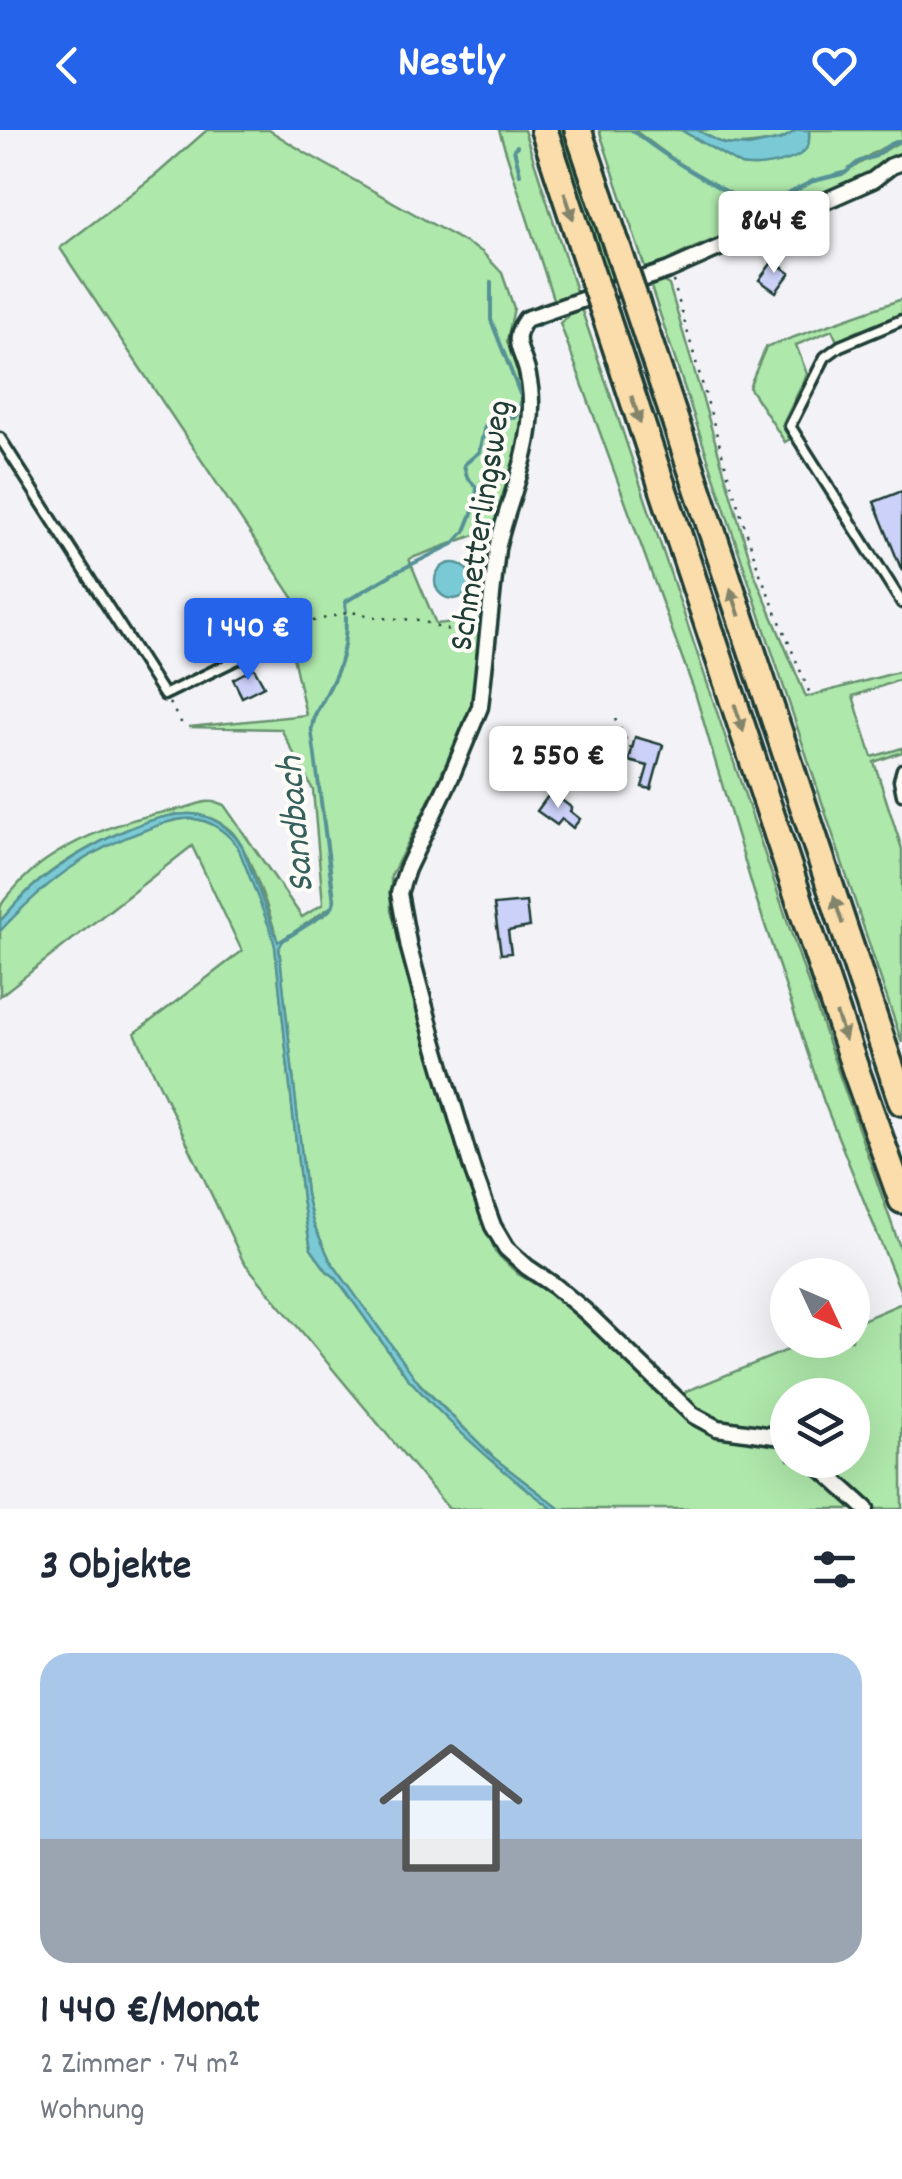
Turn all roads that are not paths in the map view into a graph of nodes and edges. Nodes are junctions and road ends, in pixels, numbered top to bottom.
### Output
1 (544, 130) edge
2 (578, 130) edge
3 (902, 162) edge
4 (902, 320) edge
5 (0, 438) edge
6 (902, 604) edge
7 (246, 654) road end
8 (902, 769) edge
9 (902, 794) edge
10 (902, 1102) edge
11 (902, 1200) edge
12 (770, 1436) edge
13 (832, 1478) edge
14 (866, 1509) edge

1 -> 11 highway, bridge
10 -> 2 highway, bridge
3 - 12 street, Schmetterlingsweg
4 - 6 lane
5 - 7 lane
8 - 9 lane
13 - 14 street

